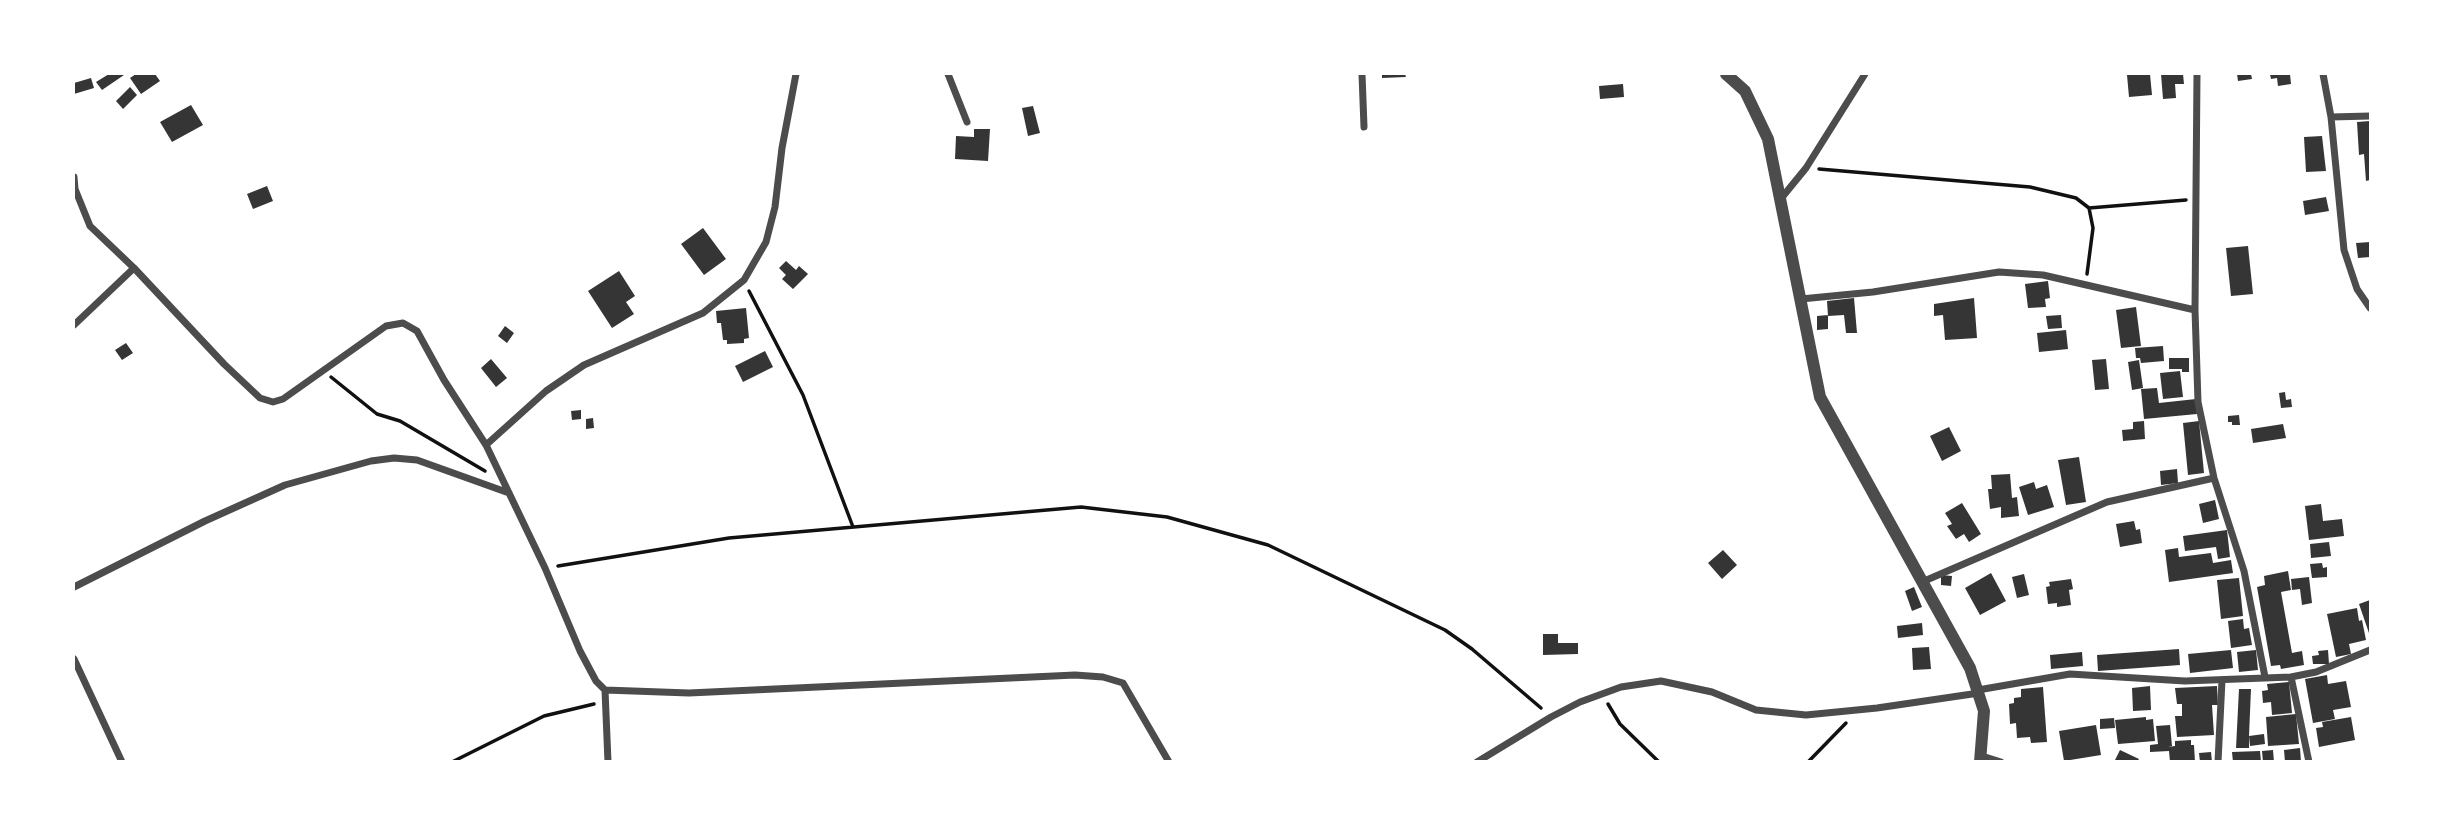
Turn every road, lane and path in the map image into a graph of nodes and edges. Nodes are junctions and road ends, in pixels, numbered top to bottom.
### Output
1 (796, 74) edge
2 (948, 74) edge
3 (1362, 74) edge
4 (1726, 74) edge
5 (1865, 74) edge
6 (2197, 74) edge
7 (2323, 74) edge
8 (2371, 116) edge
9 (2331, 117) junction
10 (967, 122) dead end
11 (1364, 127) dead end
12 (1805, 168) junction
13 (74, 177) edge
14 (2195, 200) junction
15 (1779, 201) junction
16 (2089, 208) junction
17 (134, 268) junction
18 (744, 280) junction
19 (2085, 283) junction
20 (1801, 299) junction
21 (2371, 308) edge
22 (2195, 310) junction
23 (74, 325) edge
24 (324, 371) junction
25 (486, 445) junction
26 (2214, 478) junction
27 (508, 490) junction
28 (853, 527) junction
29 (545, 568) junction
30 (1921, 582) junction
31 (74, 586) edge
32 (2371, 650) edge
33 (74, 659) edge
34 (2265, 677) junction
35 (2291, 677) junction
36 (2222, 680) junction
37 (606, 690) junction
38 (1978, 691) junction
39 (1601, 694) junction
40 (606, 701) junction
41 (1857, 710) junction
42 (1550, 716) junction
43 (1981, 759) edge
44 (122, 761) edge
45 (452, 761) edge
46 (608, 761) edge
47 (1169, 761) edge
48 (1477, 761) edge
49 (1659, 761) edge
50 (1808, 761) edge
51 (2001, 761) edge
52 (2218, 761) edge
53 (2309, 761) edge

1 - 18 street
2 - 10 street
3 - 11 street
4 - 15 street
5 - 12 street
6 - 14 street
7 - 9 street
8 - 9 street
9 - 21 street
12 - 15 street
12 - 16 path
13 - 17 street
14 - 16 path
14 - 22 street
15 - 20 street
16 - 19 path
17 - 23 street
17 - 24 street
18 - 25 street
18 - 28 path
19 - 20 street
19 - 22 street
20 - 30 street
22 - 26 street
24 - 25 street
24 - 27 path
25 - 27 street
26 - 30 street
26 - 34 street
27 - 29 street
27 - 31 street
28 - 29 path
28 - 42 path
29 - 37 street
30 - 38 street
32 - 35 street
33 - 44 street
34 - 35 street
34 - 36 street
35 - 53 street
36 - 38 street
36 - 52 street
37 - 40 street
37 - 47 street
38 - 41 street
38 - 43 street
39 - 41 street
39 - 42 street
39 - 49 path
40 - 45 path
40 - 46 street
41 - 50 path
42 - 48 street
43 - 51 street

